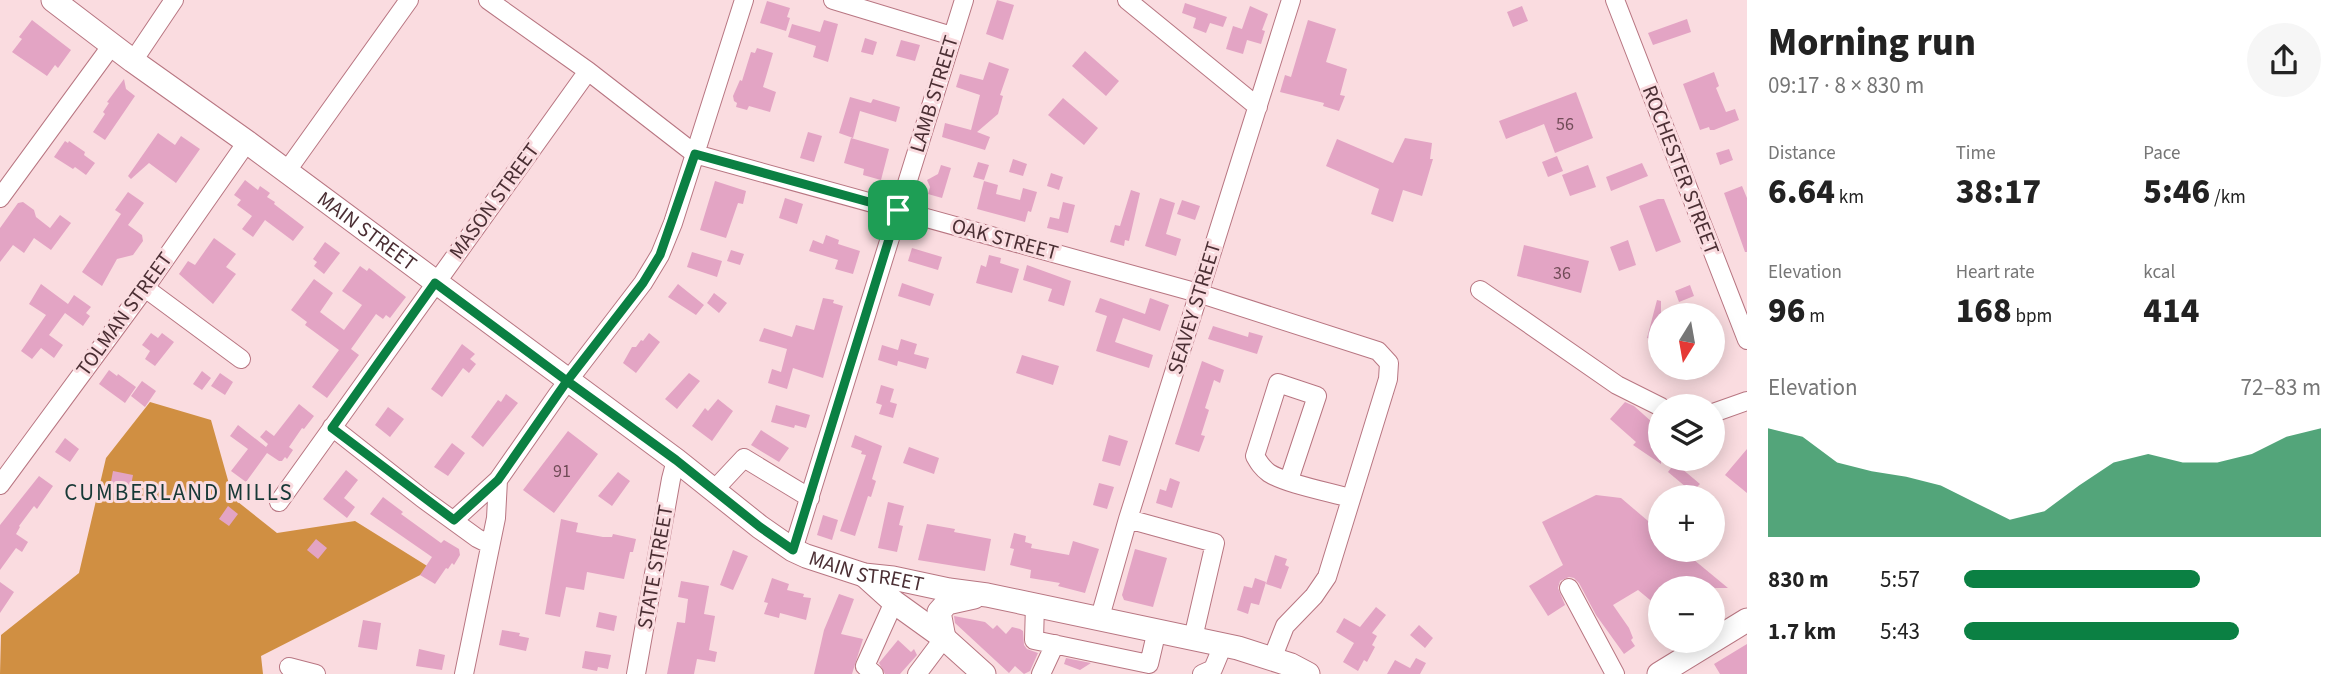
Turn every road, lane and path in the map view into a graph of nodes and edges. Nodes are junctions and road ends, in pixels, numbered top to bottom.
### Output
1 (53, 0) edge
2 (174, 0) edge
3 (409, 0) edge
4 (488, 0) edge
5 (744, 0) edge
6 (834, 0) edge
7 (964, 0) edge
8 (1291, 0) edge
9 (1615, 0) edge
10 (1132, 2) edge
11 (952, 36) junction
12 (112, 45) junction
13 (133, 61) junction
14 (588, 71) junction
15 (1258, 107) junction
16 (247, 142) junction
17 (695, 154) junction
18 (286, 172) junction
19 (0, 198) edge
20 (898, 210) junction
21 (435, 283) junction
22 (145, 288) junction
23 (1480, 289) dead end
24 (1198, 293) junction
25 (1747, 340) edge
26 (241, 359) dead end
27 (567, 381) junction
28 (1648, 400) edge
29 (1747, 401) edge
30 (1725, 409) edge
31 (332, 428) junction
32 (676, 460) junction
33 (498, 480) junction
34 (1289, 481) junction
35 (0, 485) edge
36 (714, 490) junction
37 (810, 498) junction
38 (1350, 498) junction
39 (279, 502) dead end
40 (1128, 519) junction
41 (454, 520) junction
42 (489, 544) junction
43 (793, 550) junction
44 (864, 575) junction
45 (1569, 588) dead end
46 (987, 595) junction
47 (894, 603) junction
48 (1035, 605) junction
49 (1100, 617) junction
50 (1747, 621) edge
51 (1157, 630) junction
52 (944, 638) junction
53 (1193, 638) junction
54 (1055, 644) junction
55 (1223, 645) junction
56 (1272, 659) junction
57 (289, 667) dead end
58 (1670, 671) edge
59 (316, 674) edge
60 (464, 674) edge
61 (636, 674) edge
62 (874, 674) edge
63 (917, 674) edge
64 (984, 674) edge
65 (1041, 674) edge
66 (1202, 674) edge
67 (1308, 674) edge
68 (1615, 674) edge

1 - 12 main road, MAIN STREET
2 - 13 street
3 - 18 street
4 - 14 street, OAK STREET
5 - 17 street
6 - 11 street
7 - 11 street, LAMB STREET
8 - 15 street, SEAVEY STREET
9 - 25 street, ROCHESTER STREET
10 - 15 street
11 - 20 street, LAMB STREET
12 - 13 main road, MAIN STREET
12 - 19 street
13 - 16 main road, MAIN STREET
14 - 17 street, OAK STREET
14 - 21 street, MASON STREET
15 - 24 street, SEAVEY STREET
16 - 18 main road, MAIN STREET
16 - 22 street, TOLMAN STREET
17 - 20 street, OAK STREET
17 - 27 street
18 - 21 main road, MAIN STREET
20 - 24 street, OAK STREET
20 - 37 street, LAMB STREET
21 - 27 main road, MAIN STREET
21 - 31 street, MASON STREET
22 - 26 street
22 - 35 street, TOLMAN STREET
23 - 28 street
24 - 38 street, OAK STREET
24 - 40 street, SEAVEY STREET
27 - 32 main road, MAIN STREET
27 - 33 street
29 - 30 street
31 - 39 street, MASON STREET
31 - 41 street
32 - 36 main road, MAIN STREET
32 - 61 street, STATE STREET
33 - 41 street
33 - 42 street
34 - 34 street
34 - 38 street
36 - 37 street
36 - 43 main road, MAIN STREET
37 - 43 street, LAMB STREET
38 - 56 street
40 - 49 street, SEAVEY STREET
40 - 53 street
41 - 42 street
42 - 60 street
43 - 44 main road, MAIN STREET
44 - 46 main road, MAIN STREET
44 - 47 main road
45 - 68 street
46 - 48 main road, MAIN STREET
46 - 52 main road
47 - 52 main road
47 - 62 street
48 - 49 main road, MAIN STREET
48 - 54 street
49 - 51 main road, MAIN STREET
50 - 58 main road
51 - 53 main road, MAIN STREET
51 - 54 street
52 - 63 street
52 - 64 main road
53 - 55 main road, MAIN STREET
54 - 65 street
55 - 56 main road, MAIN STREET
55 - 66 street
56 - 67 main road, MAIN STREET
57 - 59 street

